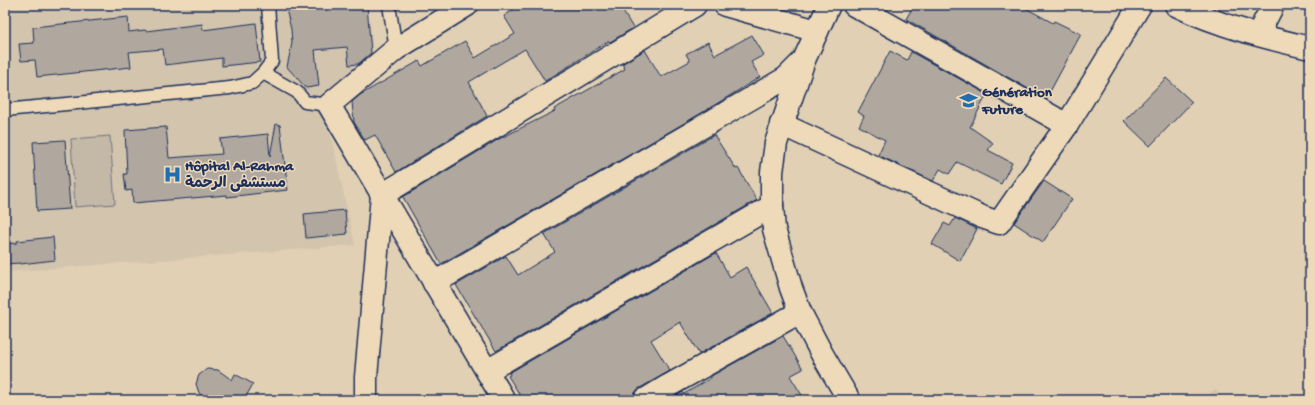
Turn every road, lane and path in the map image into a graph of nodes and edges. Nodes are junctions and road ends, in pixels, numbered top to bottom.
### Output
1 (268, 5) edge
2 (389, 5) edge
3 (467, 5) edge
4 (695, 5) edge
5 (725, 5) edge
6 (830, 5) edge
7 (854, 5) edge
8 (1140, 5) edge
9 (1176, 5) edge
10 (1272, 5) edge
11 (817, 31) junction
12 (1258, 34) junction
13 (396, 48) junction
14 (1310, 48) edge
15 (804, 60) junction
16 (263, 73) junction
17 (329, 105) junction
18 (5, 110) edge
19 (781, 124) junction
20 (1066, 125) junction
21 (382, 196) junction
22 (772, 206) junction
23 (434, 283) junction
24 (800, 312) junction
25 (488, 371) junction
26 (366, 400) edge
27 (504, 400) edge
28 (645, 400) edge
29 (849, 400) edge

1 - 16 lane
2 - 13 lane
3 - 13 street
4 - 21 street
5 - 11 street
6 - 11 street
7 - 20 street
8 - 20 street
9 - 12 street
10 - 12 street
11 - 15 street
12 - 14 street
13 - 17 street
15 - 19 street
15 - 23 street
16 - 17 lane
16 - 18 lane
17 - 21 street
19 - 20 street
19 - 22 street
21 - 23 street
21 - 26 street
22 - 24 street
22 - 25 street
23 - 25 street
24 - 28 street
24 - 29 street
25 - 27 street

